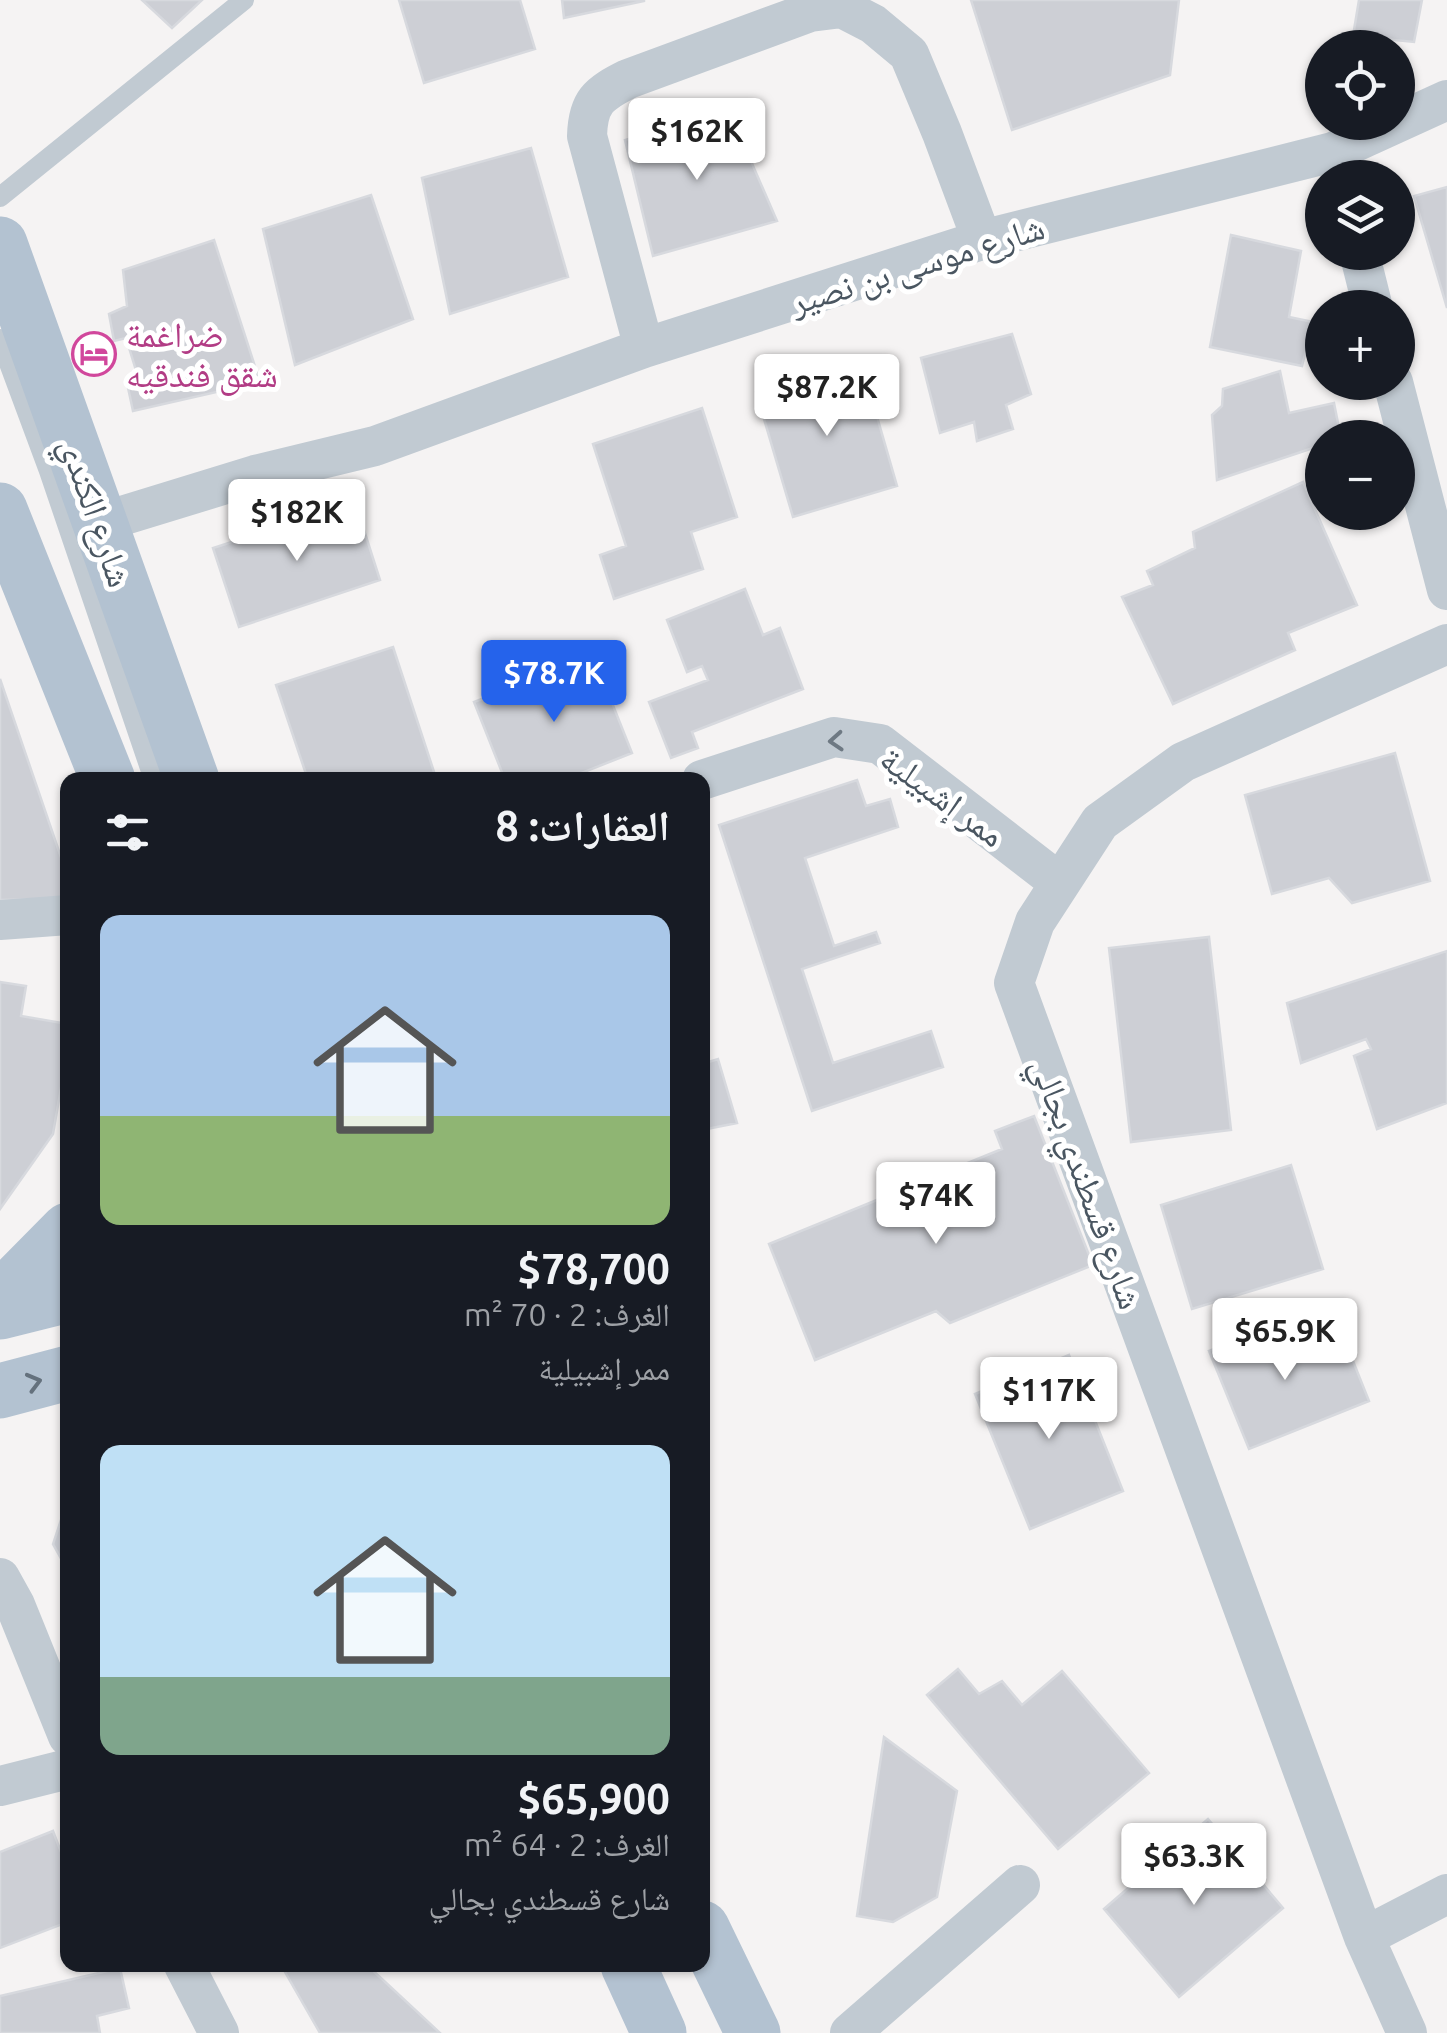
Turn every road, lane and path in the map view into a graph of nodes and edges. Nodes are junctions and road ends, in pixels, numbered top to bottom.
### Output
1 (244, 0) edge
2 (1447, 100) edge
3 (1345, 160) edge
4 (1305, 172) edge
5 (0, 197) edge
6 (982, 240) junction
7 (0, 244) edge
8 (0, 302) edge
9 (0, 339) edge
10 (644, 348) junction
11 (1398, 400) edge
12 (0, 510) edge
13 (102, 522) junction
14 (1447, 590) edge
15 (32, 591) junction
16 (1447, 644) edge
17 (71, 772) edge
18 (105, 772) edge
19 (151, 772) edge
20 (169, 772) edge
21 (189, 772) edge
22 (710, 777) edge
23 (1060, 883) junction
24 (60, 916) edge
25 (0, 920) edge
26 (60, 1238) edge
27 (60, 1297) edge
28 (0, 1299) edge
29 (0, 1312) edge
30 (60, 1375) edge
31 (0, 1391) edge
32 (5, 1597) edge
33 (60, 1718) edge
34 (60, 1771) edge
35 (0, 1786) edge
36 (1020, 1885) dead end
37 (1447, 1894) edge
38 (1364, 1937) junction
39 (710, 1944) edge
40 (188, 1972) edge
41 (219, 2033) edge
42 (754, 2033) edge
43 (850, 2033) edge
44 (1406, 2033) edge

1 - 5 lane
2 - 3 street, شارع موسى بن نصير
4 - 6 street, شارع موسى بن نصير
6 - 10 street, شارع موسى بن نصير
6 - 10 street
7 - 13 main road, شارع الكندي
8 - 20 lane
9 - 19 lane
10 - 13 street, شارع موسى بن نصير
11 - 14 street
12 - 15 main road
13 - 21 main road, شارع الكندي
15 - 17 main road
15 - 18 main road
16 - 23 street, شارع قسطندي بجالي
23 -> 22 street, ممر إشبيلية
23 - 38 street, شارع قسطندي بجالي
24 - 25 street
26 - 28 main road
27 - 29 main road
31 -> 30 main road
32 - 33 street
34 - 35 street
36 - 43 street
37 - 38 street
38 - 44 street, شارع قسطندي بجالي
39 - 42 main road
40 - 41 street

